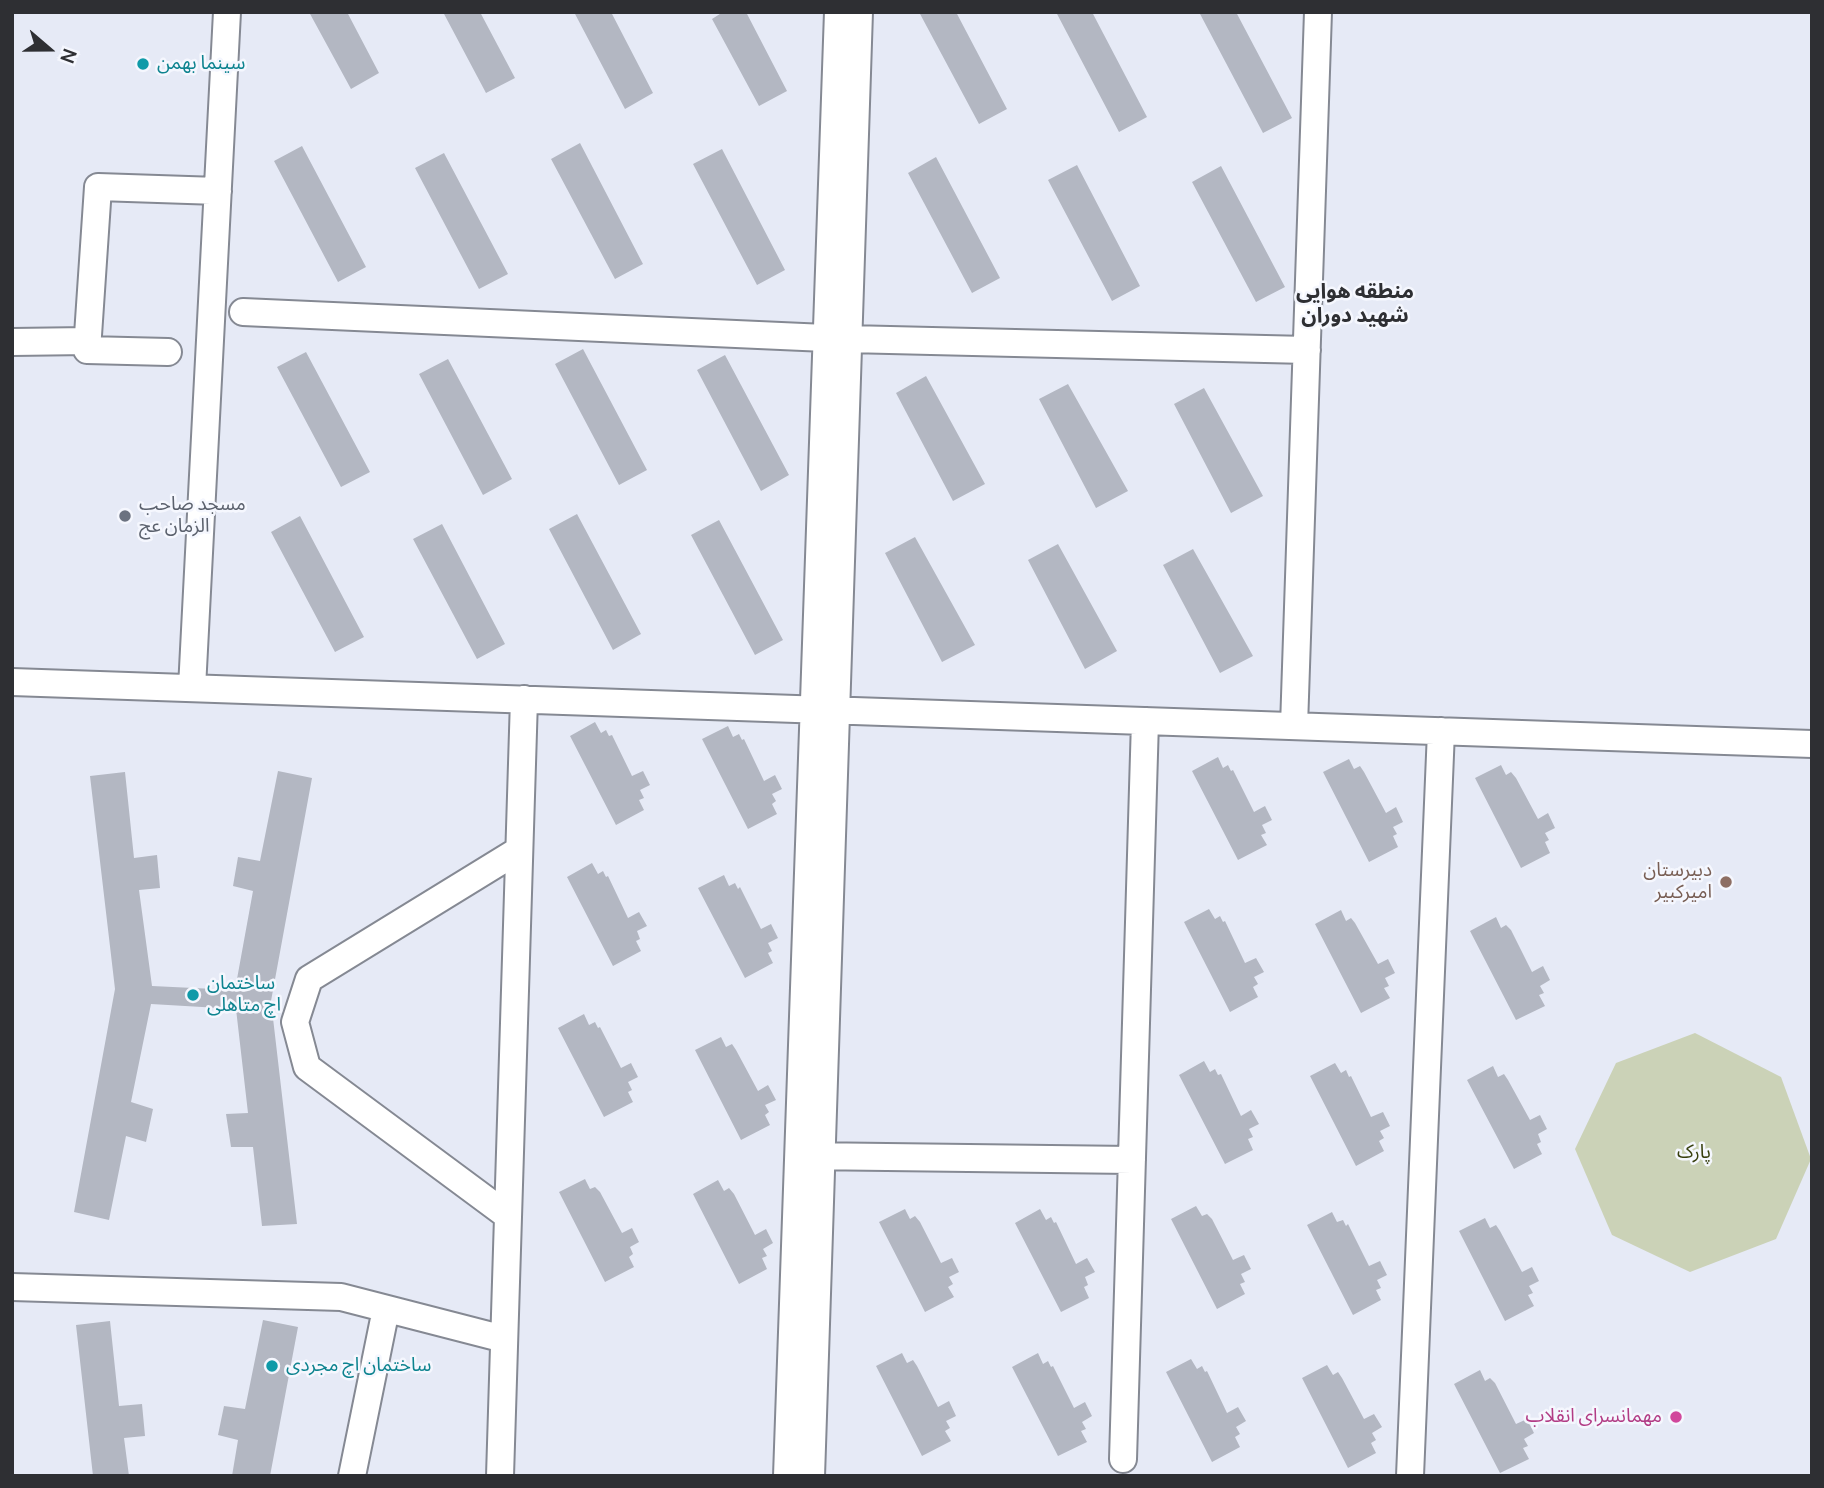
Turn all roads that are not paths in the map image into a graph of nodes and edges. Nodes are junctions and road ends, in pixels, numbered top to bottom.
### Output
1 (227, 12) edge
2 (838, 12) edge
3 (859, 12) edge
4 (1318, 12) edge
5 (218, 191) junction
6 (243, 312) dead end
7 (838, 339) junction
8 (88, 341) junction
9 (12, 342) edge
10 (1307, 350) junction
11 (168, 352) dead end
12 (12, 682) edge
13 (192, 688) junction
14 (524, 699) junction
15 (825, 710) junction
16 (1145, 721) junction
17 (1294, 726) junction
18 (1441, 731) junction
19 (1812, 744) edge
20 (519, 849) junction
21 (810, 1156) junction
22 (1132, 1160) junction
23 (508, 1216) junction
24 (12, 1287) edge
25 (386, 1309) junction
26 (504, 1339) junction
27 (1123, 1459) dead end
28 (352, 1476) edge
29 (500, 1476) edge
30 (787, 1476) edge
31 (811, 1476) edge
32 (1410, 1476) edge

1 - 5 street
2 - 7 street
3 - 7 street
4 - 10 street
5 - 8 street
5 - 13 street
6 - 7 street
7 - 10 street
7 - 15 street
8 - 9 street
8 - 11 street
10 - 17 street
12 - 13 street
13 - 14 street
14 - 15 street
14 - 20 street
15 - 16 street
15 - 21 street
16 - 17 street
16 - 22 street
17 - 18 street
18 - 19 street
18 - 32 street
20 - 23 street
20 - 23 street
21 - 22 street
21 - 30 street
21 - 31 street
22 - 27 street
23 - 26 street
24 - 25 street
25 - 26 street
25 - 28 street
26 - 29 street

